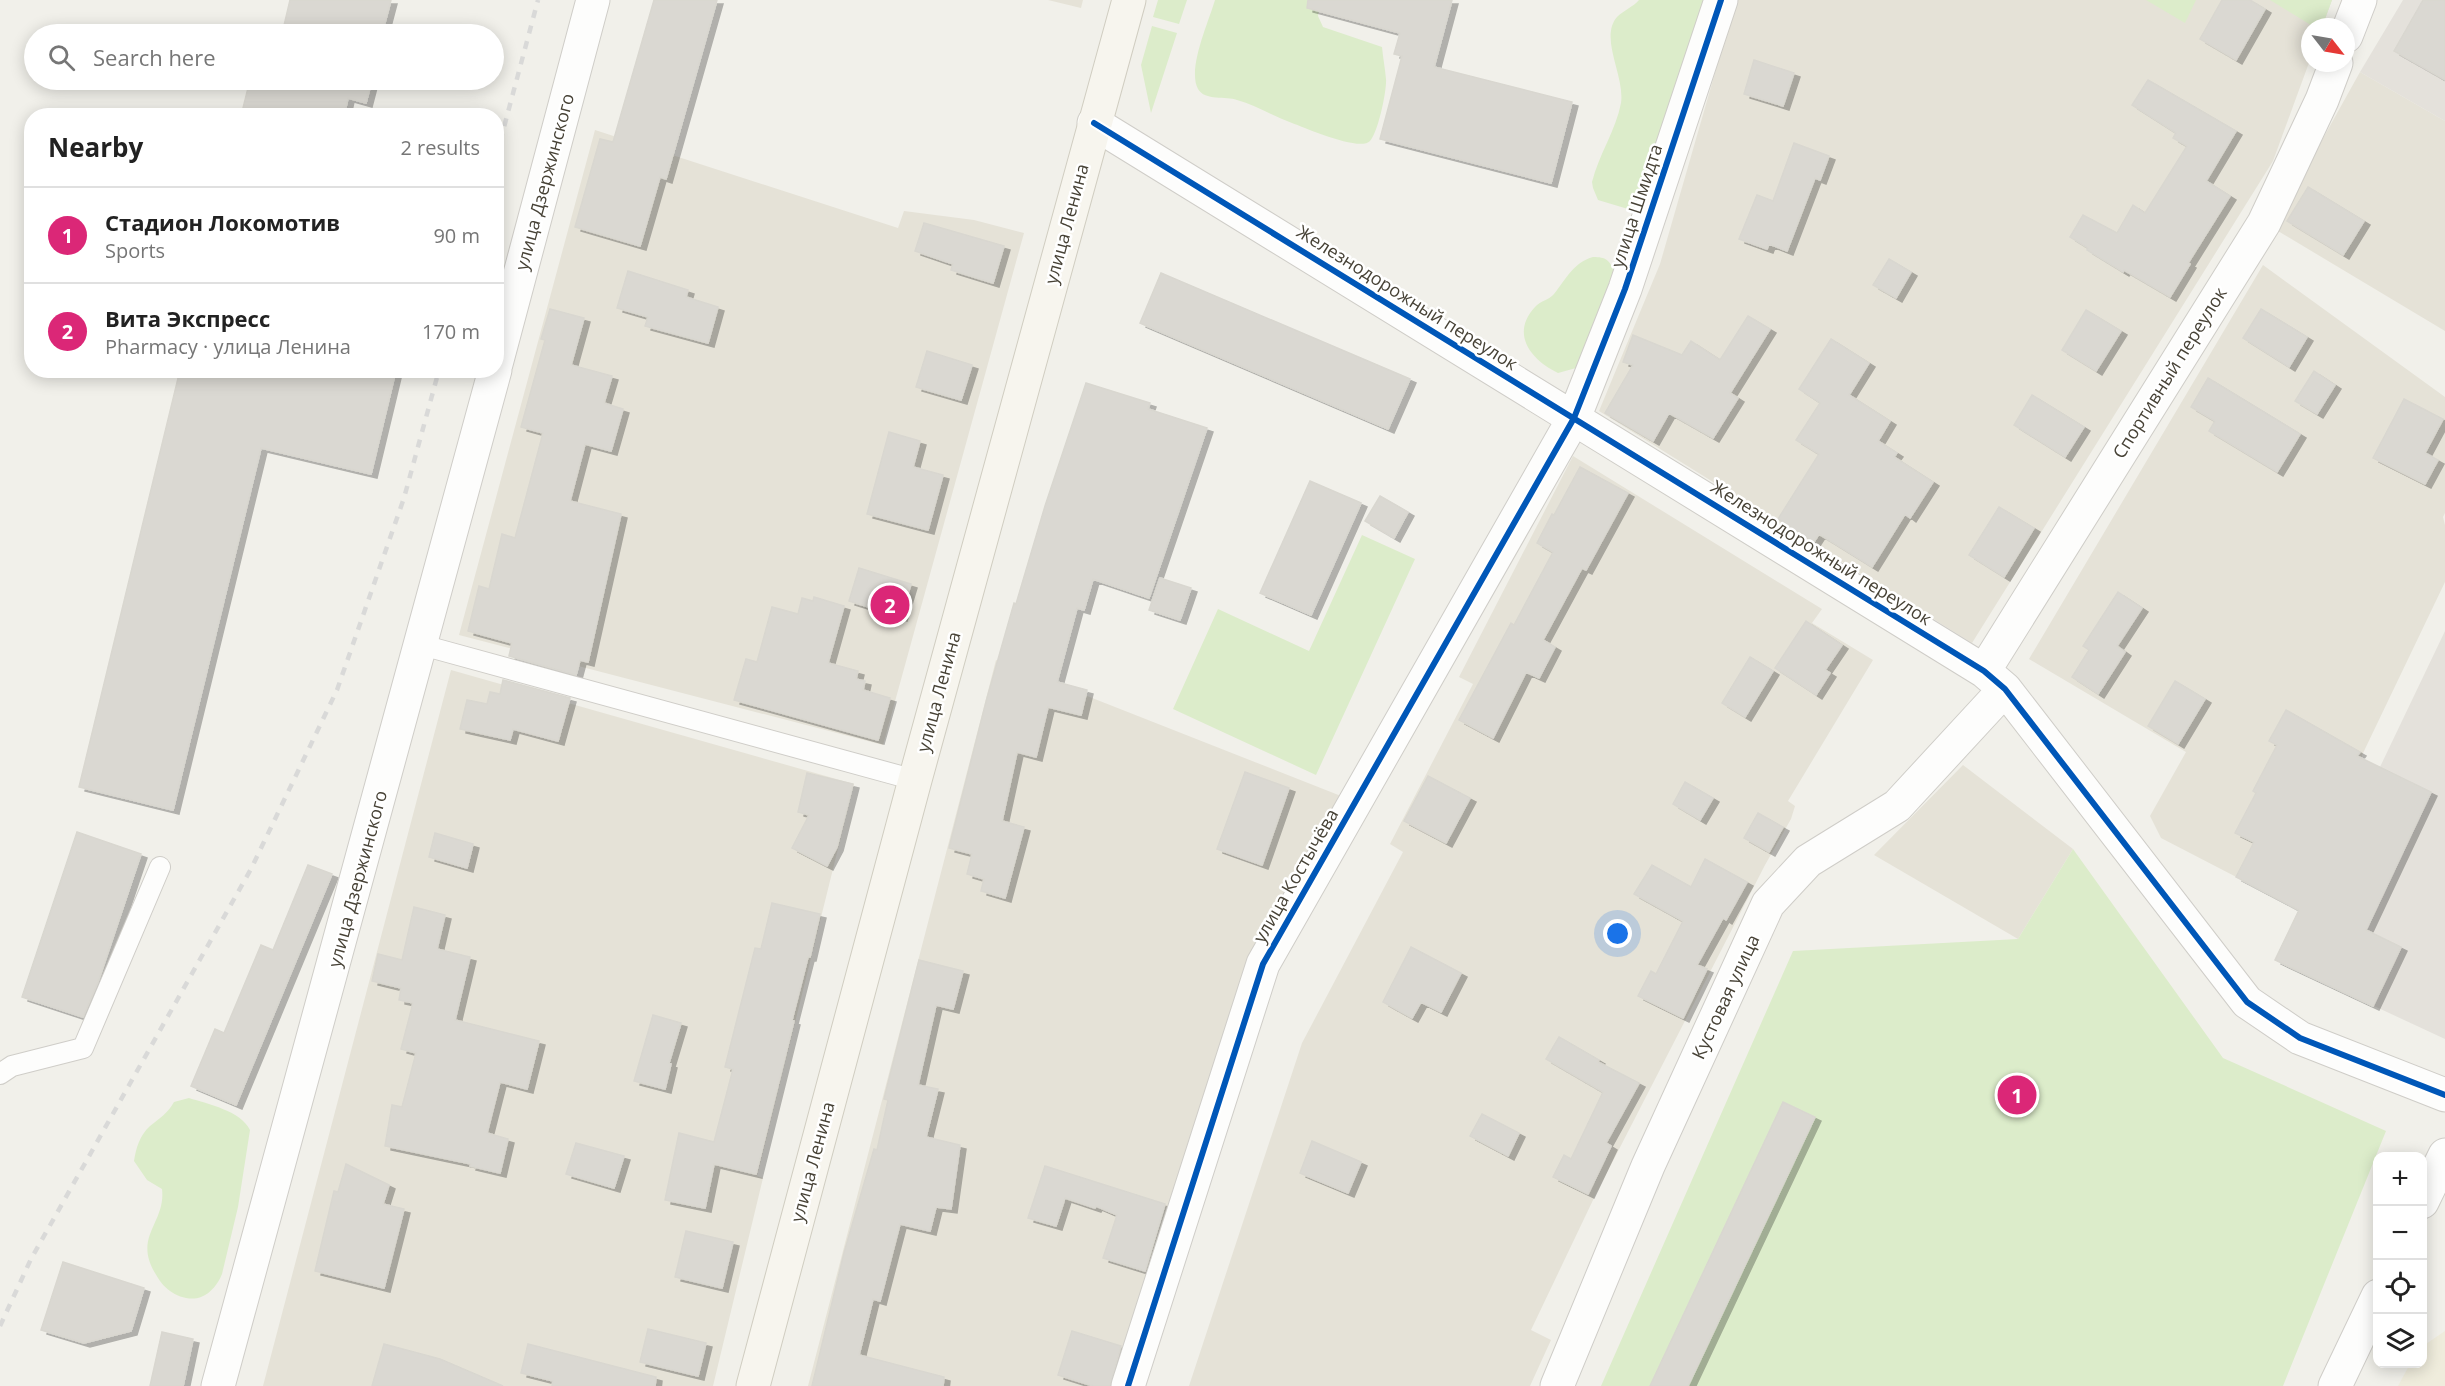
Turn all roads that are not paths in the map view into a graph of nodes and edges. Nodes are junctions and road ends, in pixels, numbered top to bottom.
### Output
1 (593, 0) edge
2 (1129, 0) edge
3 (1721, 0) edge
4 (2360, 0) edge
5 (2353, 18) edge
6 (2333, 72) edge
7 (1094, 123) junction
8 (504, 334) edge
9 (493, 378) edge
10 (1574, 418) junction
11 (422, 645) junction
12 (1995, 680) junction
13 (915, 780) junction
14 (160, 867) dead end
15 (0, 1074) edge
16 (2445, 1095) edge
17 (2445, 1155) edge
18 (2427, 1192) edge
19 (2373, 1306) edge
20 (218, 1386) edge
21 (753, 1386) edge
22 (1128, 1386) edge
23 (1557, 1386) edge
24 (2335, 1386) edge

1 - 8 street, улица Дзержинского
2 - 7 main road, улица Ленина
3 - 10 street, улица Шмидта
4 - 5 street
6 - 12 street, Спортивный переулок
7 - 10 street, Железнодорожный переулок
7 - 13 main road, улица Ленина
9 - 11 street, улица Дзержинского
10 - 12 street, Железнодорожный переулок
10 - 22 street, улица Костычёва
11 - 13 lane
11 - 20 street, улица Дзержинского
12 - 16 street, Железнодорожный переулок
12 - 23 street, Кустовая улица
13 - 21 main road, улица Ленина
14 - 15 lane
17 - 18 street
19 - 24 street

